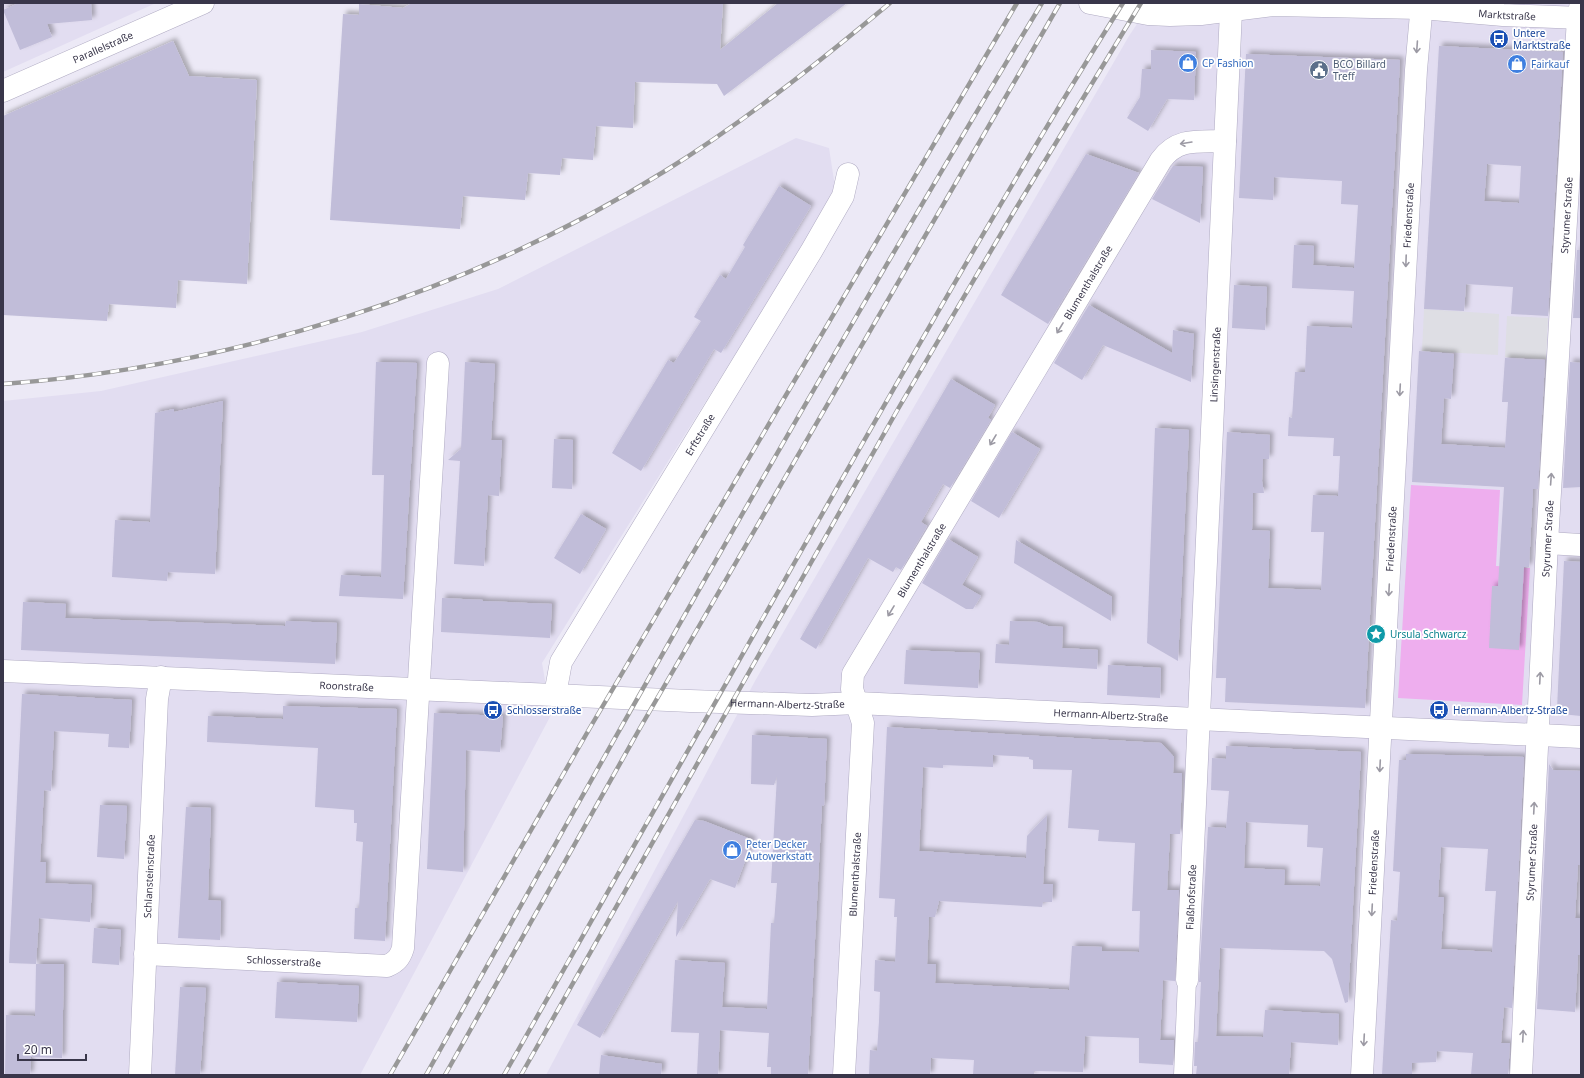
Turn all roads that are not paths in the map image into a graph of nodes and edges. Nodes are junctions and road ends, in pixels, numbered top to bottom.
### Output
1 (203, 3) edge
2 (1090, 3) edge
3 (1422, 6) edge
4 (1231, 11) junction
5 (1580, 13) edge
6 (3, 91) edge
7 (1225, 141) junction
8 (848, 174) dead end
9 (438, 363) dead end
10 (1547, 543) junction
11 (1581, 545) edge
12 (3, 675) edge
13 (161, 677) junction
14 (418, 690) junction
15 (555, 695) junction
16 (690, 701) joint
17 (856, 702) junction
18 (1199, 719) junction
19 (1382, 727) junction
20 (1538, 735) junction
21 (1581, 737) edge
22 (145, 954) junction
23 (1187, 980) joint
24 (140, 1075) edge
25 (844, 1075) edge
26 (1183, 1075) edge
27 (1362, 1075) edge
28 (1521, 1075) edge

1 - 6 street, Parallelstraße
2 - 4 street, Marktstraße
3 - 4 street, Marktstraße
3 - 5 street, Marktstraße
3 -> 19 street, Friedenstraße
4 - 7 street, Linsingenstraße
10 -> 5 street, Styrumer Straße
7 -> 17 street, Blumenthalstraße
7 - 18 street, Linsingenstraße
8 - 15 street, Erftstraße
9 - 14 street, Schlosserstraße
10 - 11 street
20 -> 10 street, Styrumer Straße
12 - 13 street, Roonstraße
13 - 14 street, Roonstraße
13 - 22 street, Schlansteinstraße
14 - 15 street, Roonstraße
14 - 22 street, Schlosserstraße
15 - 16 street, Roonstraße
16 - 17 street, Hermann-Albertz-Straße
17 - 18 street, Hermann-Albertz-Straße
17 - 25 street, Blumenthalstraße
18 - 19 street, Hermann-Albertz-Straße
18 - 23 street, Flaßhofstraße
19 - 20 street, Hermann-Albertz-Straße
19 -> 27 street, Friedenstraße
20 - 21 street, Hermann-Albertz-Straße
28 -> 20 street, Styrumer Straße
22 - 24 street, Schlansteinstraße
23 - 26 street, Flaßhofstraße

